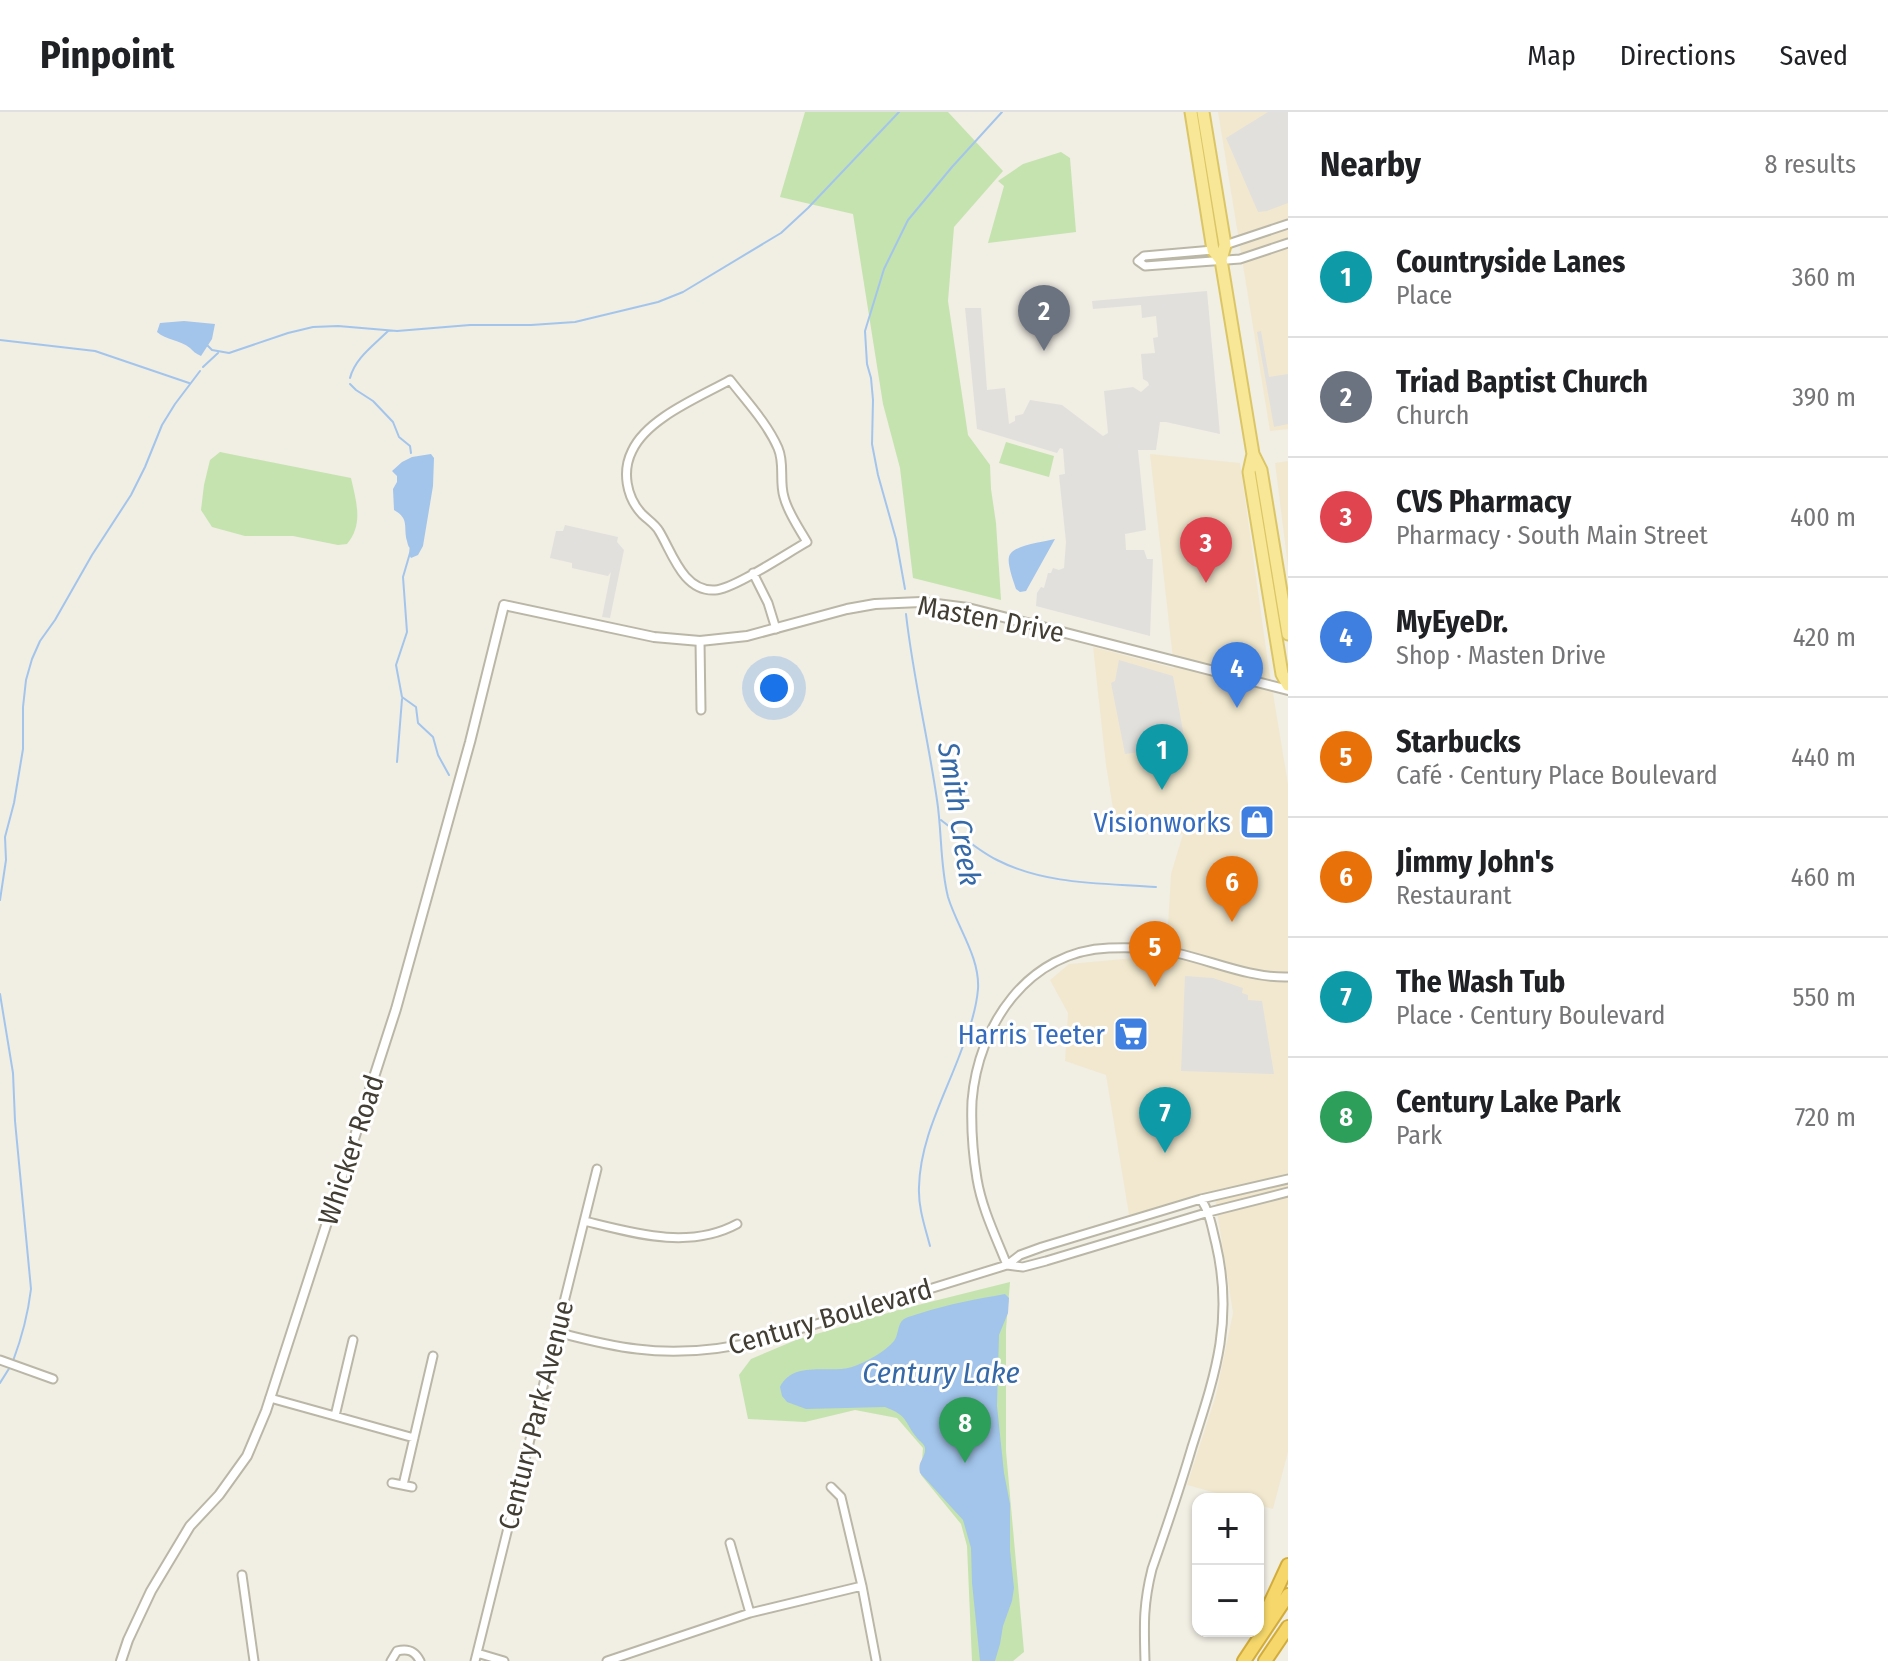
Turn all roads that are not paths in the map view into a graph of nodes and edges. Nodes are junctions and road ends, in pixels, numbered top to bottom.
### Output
1 (1191, 112) edge
2 (1203, 112) edge
3 (1288, 224) edge
4 (1288, 243) edge
5 (1225, 245) junction
6 (1217, 255) junction
7 (1253, 454) junction
8 (753, 573) junction
9 (504, 605) joint
10 (776, 629) junction
11 (1288, 634) edge
12 (700, 641) junction
13 (1288, 687) edge
14 (701, 710) dead end
15 (1288, 977) edge
16 (597, 1169) dead end
17 (1288, 1179) edge
18 (1288, 1192) edge
19 (1201, 1199) junction
20 (1209, 1212) junction
21 (584, 1221) junction
22 (737, 1224) dead end
23 (1075, 1237) junction
24 (1077, 1252) junction
25 (1007, 1265) junction
26 (556, 1332) junction
27 (353, 1340) dead end
28 (433, 1356) dead end
29 (0, 1360) edge
30 (53, 1379) dead end
31 (270, 1398) junction
32 (335, 1416) junction
33 (414, 1438) junction
34 (392, 1483) dead end
35 (403, 1485) junction
36 (412, 1487) dead end
37 (831, 1487) dead end
38 (730, 1543) dead end
39 (1288, 1565) edge
40 (242, 1575) dead end
41 (862, 1586) junction
42 (1288, 1595) edge
43 (750, 1613) junction
44 (1264, 1617) edge
45 (1288, 1627) edge
46 (1254, 1637) edge
47 (476, 1657) edge
48 (876, 1660) edge
49 (121, 1661) edge
50 (254, 1661) edge
51 (391, 1661) edge
52 (420, 1661) edge
53 (504, 1661) edge
54 (607, 1661) edge
55 (1145, 1661) edge
56 (1243, 1661) edge
57 (1265, 1661) edge

1 - 6 main road
2 - 5 main road
3 - 5 street
4 - 6 street
5 - 6 main road
6 - 6 street
6 - 7 main road
7 - 11 main road
7 - 13 main road
8 - 8 street
8 - 10 street
9 - 12 street, Masten Drive
9 - 31 street, Whicker Road
10 - 12 street, Masten Drive
10 - 13 street, Masten Drive
12 - 14 street
15 - 25 street
16 - 21 street, Century Park Avenue
17 - 19 street, Century Boulevard
18 - 20 street, Century Boulevard
19 - 20 street
19 - 23 street, Century Boulevard
20 - 24 street, Century Boulevard
20 - 55 street
21 - 22 street
21 - 26 street, Century Park Avenue
23 - 24 street
23 - 25 street, Century Boulevard
24 - 25 street, Century Boulevard
25 - 26 street, Century Boulevard
26 - 47 street, Century Park Avenue
27 - 32 street
28 - 33 street
29 - 30 street
31 - 32 street
31 - 49 street, Whicker Road
32 - 33 street
33 - 35 street
34 - 35 street
35 - 36 street
37 - 41 street
38 - 43 street
39 - 44 highway
40 - 50 street
41 - 43 street
41 - 48 street
42 - 56 highway
43 - 54 street
45 - 57 highway
46 - 56 highway
47 - 53 street
51 - 52 street

